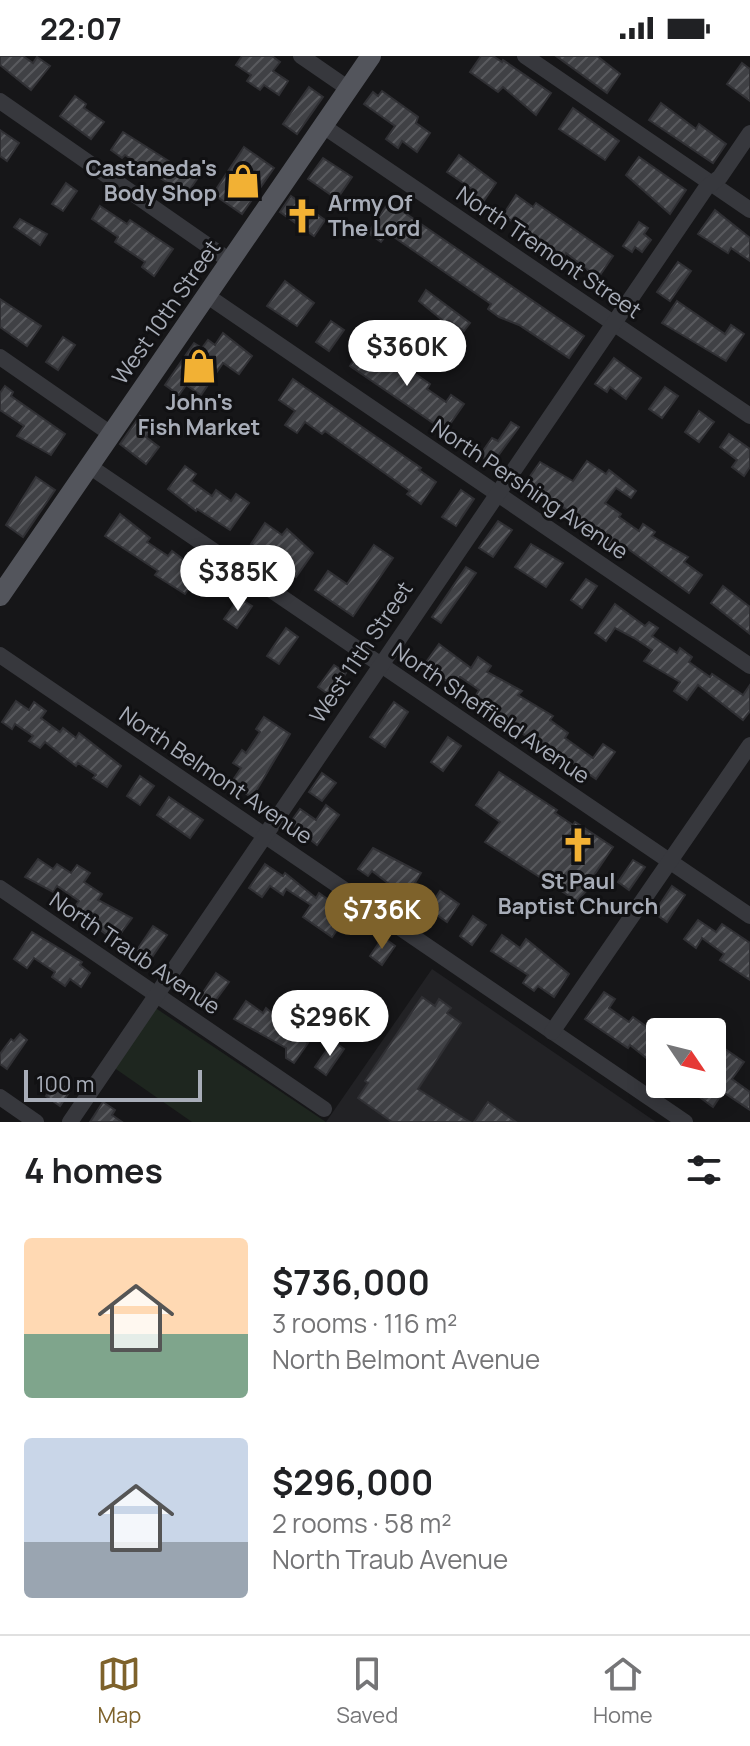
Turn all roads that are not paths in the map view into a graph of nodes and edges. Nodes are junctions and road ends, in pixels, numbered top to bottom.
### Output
1 (301, 56) edge
2 (371, 56) edge
3 (525, 56) edge
4 (349, 89) junction
5 (0, 101) edge
6 (323, 126) junction
7 (750, 133) edge
8 (711, 184) junction
9 (750, 210) edge
10 (230, 261) junction
11 (206, 295) junction
12 (613, 323) junction
13 (0, 357) edge
14 (750, 416) edge
15 (111, 434) junction
16 (89, 466) junction
17 (496, 493) junction
18 (0, 596) edge
19 (0, 655) edge
20 (380, 664) junction
21 (750, 666) edge
22 (750, 745) edge
23 (263, 834) junction
24 (670, 861) junction
25 (0, 888) edge
26 (750, 916) edge
27 (155, 994) junction
28 (552, 1032) junction
29 (0, 1097) edge
30 (324, 1109) dead end
31 (36, 1122) edge
32 (70, 1122) edge
33 (685, 1122) edge

1 - 4 street
2 - 4 main road, West 10th Street
3 - 8 street
4 - 6 main road, West 10th Street
5 - 10 street
6 - 10 main road, West 10th Street
6 - 12 street, North Tremont Street
7 - 8 street, West 11th Street
8 - 9 street
8 - 12 street, West 11th Street
10 - 11 main road, West 10th Street
11 - 15 main road, West 10th Street
11 - 17 street, North Pershing Avenue
12 - 14 street, North Tremont Street
12 - 17 street, West 11th Street
13 - 15 street
15 - 16 main road, West 10th Street
16 - 18 main road, West 10th Street
16 - 20 street, North Sheffield Avenue
17 - 20 street, West 11th Street
17 - 21 street, North Pershing Avenue
19 - 23 street, North Belmont Avenue
20 - 23 street, West 11th Street
20 - 24 street, North Sheffield Avenue
22 - 24 street
23 - 27 street, West 11th Street
23 - 28 street, North Belmont Avenue
24 - 26 street, North Sheffield Avenue
24 - 28 street
25 - 27 street, North Traub Avenue
27 - 30 street, North Traub Avenue
27 - 32 street, West 11th Street
28 - 33 street, North Belmont Avenue
29 - 31 street

